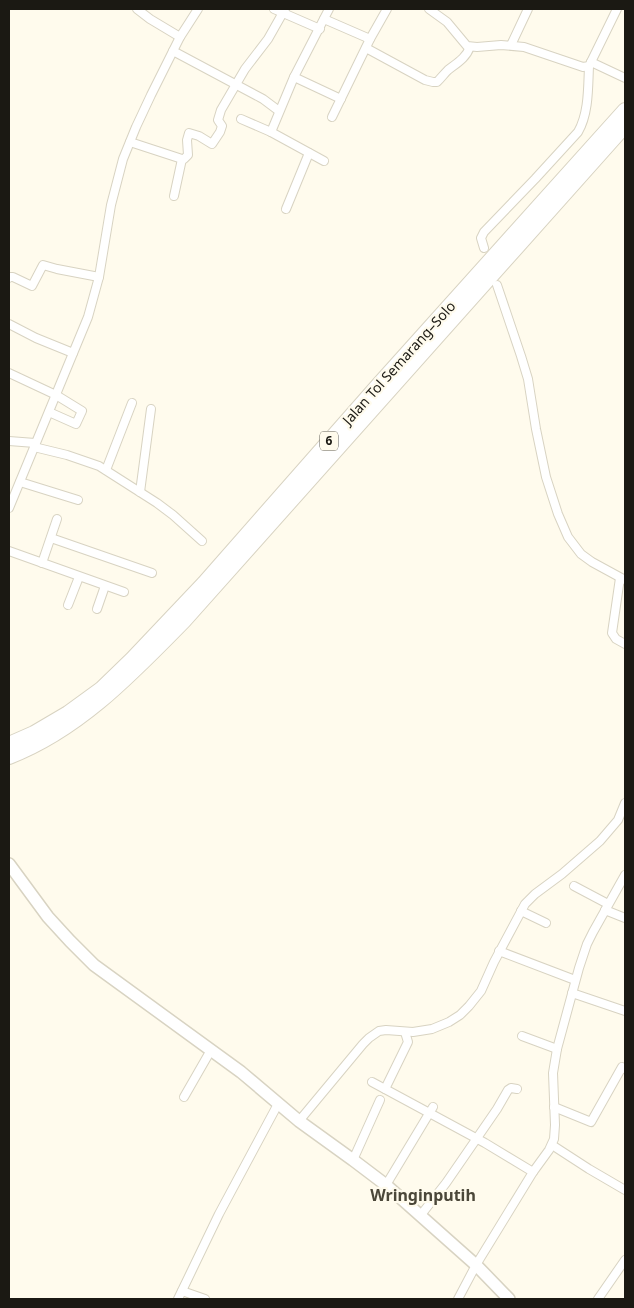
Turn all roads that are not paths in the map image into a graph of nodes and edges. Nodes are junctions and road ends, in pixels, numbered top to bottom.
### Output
1 (137, 9) edge
2 (198, 9) edge
3 (274, 9) edge
4 (329, 9) edge
5 (387, 9) edge
6 (429, 9) edge
7 (528, 9) edge
8 (617, 9) edge
9 (284, 10) edge
10 (324, 19) junction
11 (320, 29) junction
12 (180, 37) junction
13 (370, 39) junction
14 (512, 45) junction
15 (470, 46) junction
16 (366, 48) junction
17 (173, 51) junction
18 (590, 64) junction
19 (294, 77) junction
20 (625, 78) edge
21 (236, 85) junction
22 (342, 99) junction
23 (625, 110) edge
24 (279, 111) junction
25 (332, 117) dead end
26 (241, 119) dead end
27 (625, 126) edge
28 (271, 132) junction
29 (130, 142) junction
30 (310, 153) junction
31 (182, 159) junction
32 (324, 161) dead end
33 (174, 196) dead end
34 (286, 208) dead end
35 (484, 248) dead end
36 (99, 277) junction
37 (9, 278) edge
38 (497, 285) dead end
39 (9, 324) edge
40 (73, 353) junction
41 (9, 372) edge
42 (56, 395) junction
43 (132, 403) dead end
44 (151, 410) dead end
45 (48, 412) junction
46 (9, 441) edge
47 (34, 445) junction
48 (106, 470) junction
49 (20, 482) junction
50 (140, 492) junction
51 (78, 500) dead end
52 (9, 508) edge
53 (58, 519) dead end
54 (51, 538) junction
55 (202, 541) dead end
56 (9, 551) edge
57 (42, 562) junction
58 (152, 572) dead end
59 (79, 577) junction
60 (623, 579) edge
61 (105, 586) junction
62 (124, 592) dead end
63 (68, 605) dead end
64 (97, 609) dead end
65 (625, 644) edge
66 (9, 744) edge
67 (9, 757) edge
68 (625, 804) edge
69 (618, 820) junction
70 (625, 825) edge
71 (9, 864) edge
72 (625, 875) edge
73 (574, 886) dead end
74 (606, 907) junction
75 (521, 911) junction
76 (625, 918) edge
77 (546, 923) dead end
78 (499, 951) junction
79 (575, 980) junction
80 (572, 993) junction
81 (625, 1011) edge
82 (404, 1032) junction
83 (522, 1036) dead end
84 (557, 1049) junction
85 (211, 1050) junction
86 (625, 1070) edge
87 (372, 1082) dead end
88 (517, 1088) dead end
89 (385, 1089) junction
90 (184, 1097) dead end
91 (380, 1100) dead end
92 (278, 1104) junction
93 (554, 1107) junction
94 (431, 1110) junction
95 (299, 1121) junction
96 (476, 1138) junction
97 (552, 1145) junction
98 (353, 1160) junction
99 (533, 1172) junction
100 (386, 1186) junction
101 (625, 1190) edge
102 (420, 1216) junction
103 (625, 1260) edge
104 (476, 1265) junction
105 (182, 1291) junction
106 (178, 1299) edge
107 (205, 1299) edge
108 (458, 1299) edge
109 (509, 1299) edge
110 (598, 1299) edge

1 - 12 street
2 - 12 street
3 - 9 street
4 - 10 street
5 - 13 street
6 - 15 street
7 - 14 street
8 - 18 street
9 - 11 street
9 - 21 street
10 - 11 street
10 - 13 street
11 - 19 street
12 - 17 street
13 - 16 street
14 - 15 street
14 - 18 street
15 - 16 street
16 - 22 street
17 - 21 street
17 - 29 street
18 - 20 street
18 - 35 street
19 - 22 street
19 - 24 street
21 - 24 street
21 - 31 street
22 - 25 street
23 - 66 highway, Jalan Tol Semarang–Solo / 6
24 - 28 street
26 - 28 street
27 - 67 highway, Jalan Tol Semarang–Solo / 6
28 - 30 street
29 - 31 street
29 - 36 street
30 - 32 street
30 - 34 street
31 - 33 street
36 - 37 street
36 - 40 street
38 - 60 street
39 - 40 street
40 - 42 street
41 - 42 street
42 - 45 street
42 - 45 street
43 - 48 street
44 - 50 street
45 - 47 street
46 - 47 street
47 - 48 street
47 - 49 street
48 - 50 street
49 - 51 street
49 - 52 street
50 - 55 street
53 - 54 street
54 - 57 street
54 - 58 street
56 - 57 street
57 - 59 street
59 - 61 street
59 - 63 street
60 - 65 street
61 - 62 street
61 - 64 street
68 - 69 street
69 - 70 street
69 - 75 street
71 - 85 main road
72 - 74 street
73 - 74 street
74 - 76 street
74 - 79 street
75 - 77 street
75 - 78 street
78 - 79 street
78 - 82 street
79 - 80 street
80 - 81 street
80 - 84 street
82 - 89 street
82 - 95 street
83 - 84 street
84 - 93 street
85 - 90 street
85 - 92 main road
86 - 93 street
87 - 89 street
88 - 96 street
89 - 94 street
91 - 98 street
92 - 95 main road
92 - 105 street
93 - 97 street
94 - 96 street
94 - 100 street
95 - 98 main road
96 - 99 street
96 - 102 street
97 - 99 street
97 - 101 street
98 - 100 main road
99 - 104 street
100 - 102 main road
102 - 104 main road
103 - 110 street
104 - 108 street
104 - 109 main road
105 - 106 street
105 - 107 street

